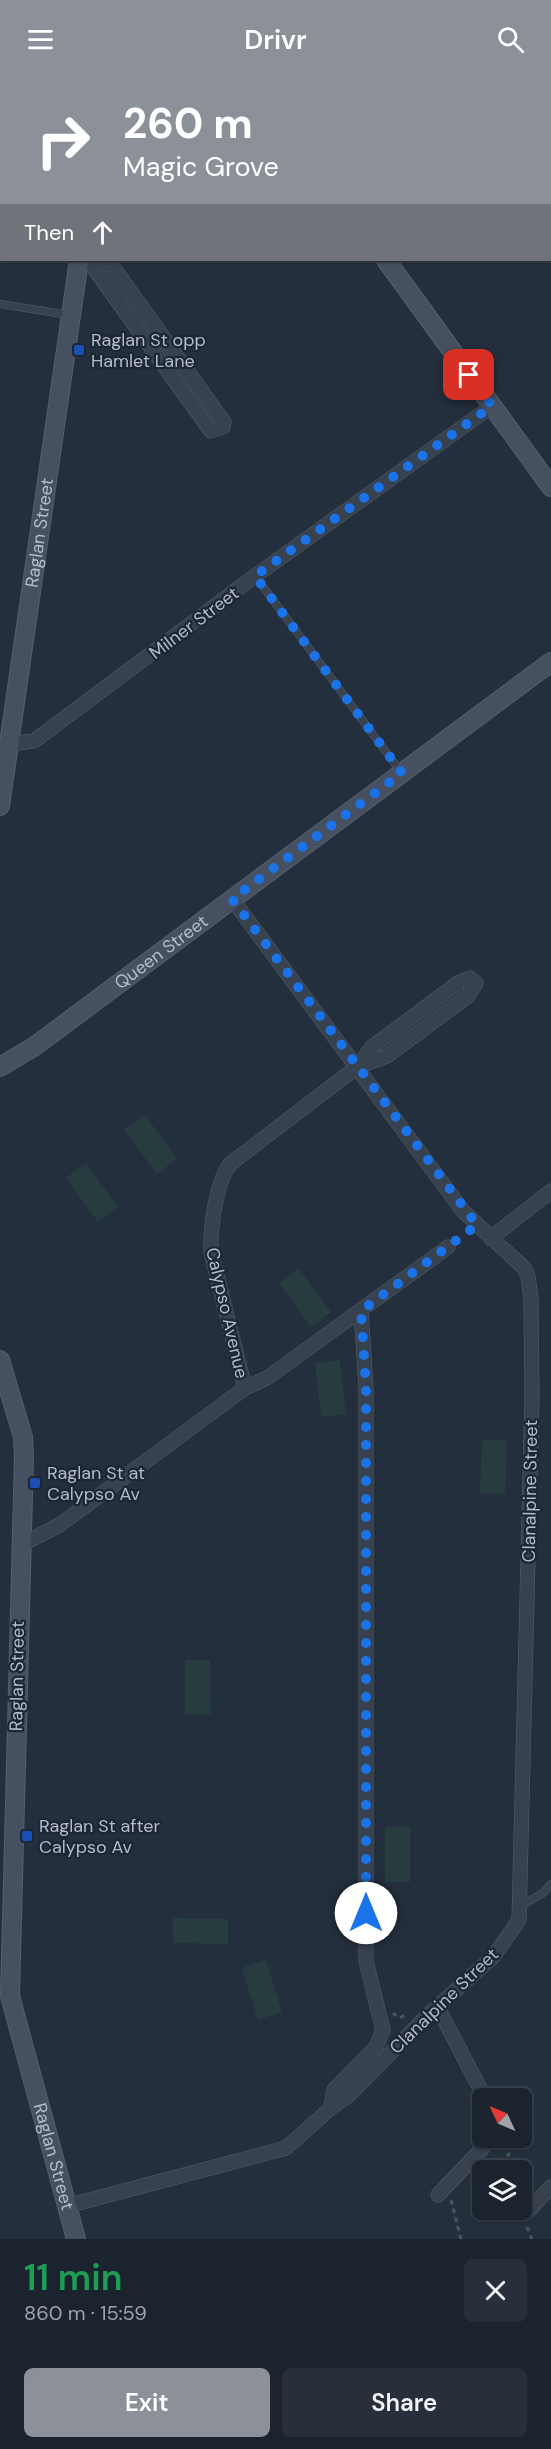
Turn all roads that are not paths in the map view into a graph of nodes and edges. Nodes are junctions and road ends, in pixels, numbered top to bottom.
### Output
1 (79, 261) edge
2 (89, 261) edge
3 (109, 261) edge
4 (387, 261) edge
5 (0, 304) edge
6 (72, 315) junction
7 (176, 355) junction
8 (163, 364) junction
9 (492, 406) junction
10 (551, 487) edge
11 (255, 576) junction
12 (551, 662) edge
13 (9, 744) junction
14 (402, 773) junction
15 (0, 806) edge
16 (232, 899) junction
17 (357, 1066) junction
18 (0, 1067) edge
19 (551, 1191) edge
20 (491, 1238) junction
21 (448, 1247) dead end
22 (361, 1311) junction
23 (0, 1360) edge
24 (244, 1388) junction
25 (21, 1545) junction
26 (551, 1884) edge
27 (520, 1906) junction
28 (438, 2008) junction
29 (480, 2088) edge
30 (331, 2108) junction
31 (483, 2148) edge
32 (551, 2187) edge
33 (443, 2191) road end
34 (67, 2206) junction
35 (532, 2207) edge
36 (76, 2239) edge

1 - 6 street, Raglan Street
2 - 8 street
3 - 7 street
4 - 9 street
5 - 6 lane
6 - 13 street, Raglan Street
7 - 8 street
7 - 8 street
9 - 10 street
9 - 11 street, Milner Street
11 - 13 street, Milner Street
11 - 14 lane
12 - 14 street, Queen Street
13 - 15 street, Raglan Street
14 - 16 street, Queen Street
16 - 17 street, Clanalpine Street
16 - 18 street, Queen Street
17 - 17 street, Calypso Avenue
17 - 20 street, Clanalpine Street
17 - 24 street, Calypso Avenue
19 - 20 street
20 - 27 street, Clanalpine Street
21 - 22 street
22 - 24 street
22 - 30 street, Clanalpine Street
23 - 25 street, Raglan Street
24 - 25 street, Calypso Avenue
25 - 34 street, Raglan Street
26 - 27 lane
27 - 28 street, Clanalpine Street
28 - 29 street
28 - 30 street, Clanalpine Street
30 - 34 street, Clanalpine Street
31 - 33 street
32 - 35 street
34 - 36 street, Raglan Street

